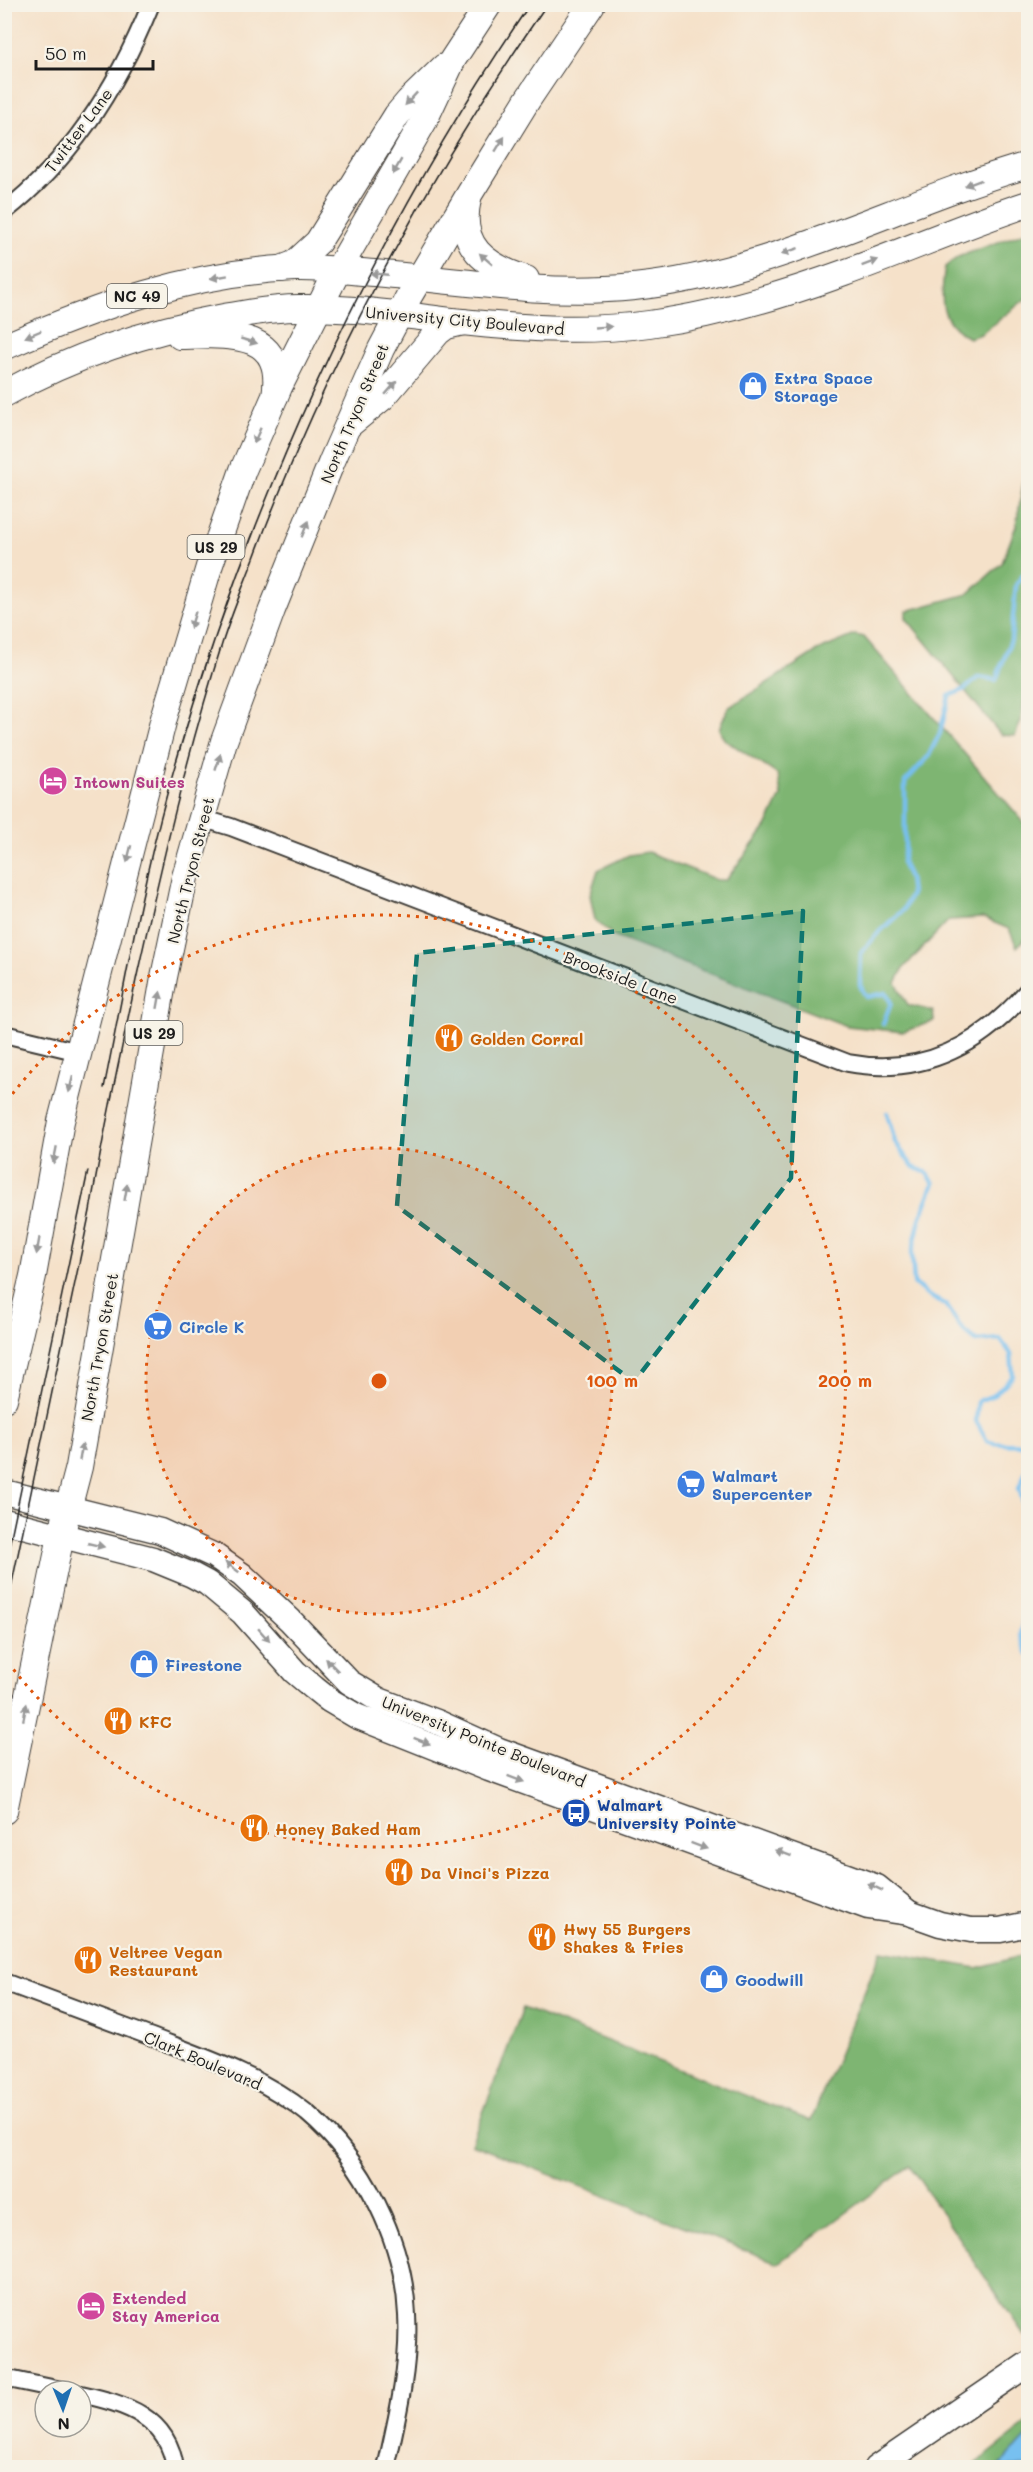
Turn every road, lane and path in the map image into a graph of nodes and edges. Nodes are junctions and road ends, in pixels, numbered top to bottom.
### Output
1 (151, 4) edge
2 (489, 4) edge
3 (592, 4) edge
4 (453, 59) junction
5 (1029, 165) edge
6 (470, 193) junction
7 (1029, 204) edge
8 (4, 212) edge
9 (277, 270) junction
10 (338, 270) junction
11 (420, 277) junction
12 (558, 290) junction
13 (320, 308) junction
14 (399, 315) junction
15 (464, 322) junction
16 (129, 340) junction
17 (4, 346) edge
18 (4, 394) edge
19 (273, 401) junction
20 (343, 436) junction
21 (201, 818) junction
22 (1029, 990) edge
23 (4, 1034) edge
24 (79, 1052) junction
25 (4, 1399) edge
26 (14, 1495) edge
27 (68, 1509) junction
28 (12, 1523) edge
29 (61, 1536) junction
30 (4, 1811) edge
31 (909, 1913) junction
32 (1029, 1924) edge
33 (4, 1982) edge
34 (1029, 2364) edge
35 (4, 2378) edge
36 (1029, 2383) edge
37 (33, 2384) edge
38 (93, 2397) edge
39 (945, 2431) junction
40 (175, 2468) edge
41 (386, 2468) edge
42 (876, 2468) edge
43 (904, 2468) edge

1 - 8 street, Twitter Lane
2 - 4 main road
6 -> 3 main road, North Tryon Street
4 -> 9 main road, NC 49
4 -> 10 main road
5 -> 12 main road
6 - 11 main road, North Tryon Street
12 -> 6 main road
15 -> 7 main road, University City Boulevard
9 - 10 main road, NC 49
9 -> 17 main road, NC 49
11 -> 10 main road
10 - 13 main road
11 - 12 main road
11 - 14 main road, North Tryon Street
13 - 14 main road, University City Boulevard / NC 49
13 - 16 main road, University City Boulevard / NC 49
13 - 19 main road, US 29
14 - 15 main road, University City Boulevard
14 - 20 main road, North Tryon Street
20 -> 15 main road
16 - 18 main road, University City Boulevard / NC 49
16 -> 19 main road
19 -> 24 main road, US 29
21 -> 20 main road, North Tryon Street / US 29
21 - 22 street, Brookside Lane
27 -> 21 main road, North Tryon Street / US 29
23 - 24 street
24 -> 25 main road, US 29
26 - 27 street, University Pointe Boulevard
27 - 29 main road, North Tryon Street / US 29
31 -> 27 street, University Pointe Boulevard
28 - 29 street, University Pointe Boulevard
30 -> 29 main road, North Tryon Street / US 29
29 -> 31 street, University Pointe Boulevard
31 - 32 street, University Pointe Boulevard
33 - 41 street, Clark Boulevard
34 - 39 street
35 - 37 street
36 - 39 street
38 - 40 street
39 - 42 street
39 - 43 street

